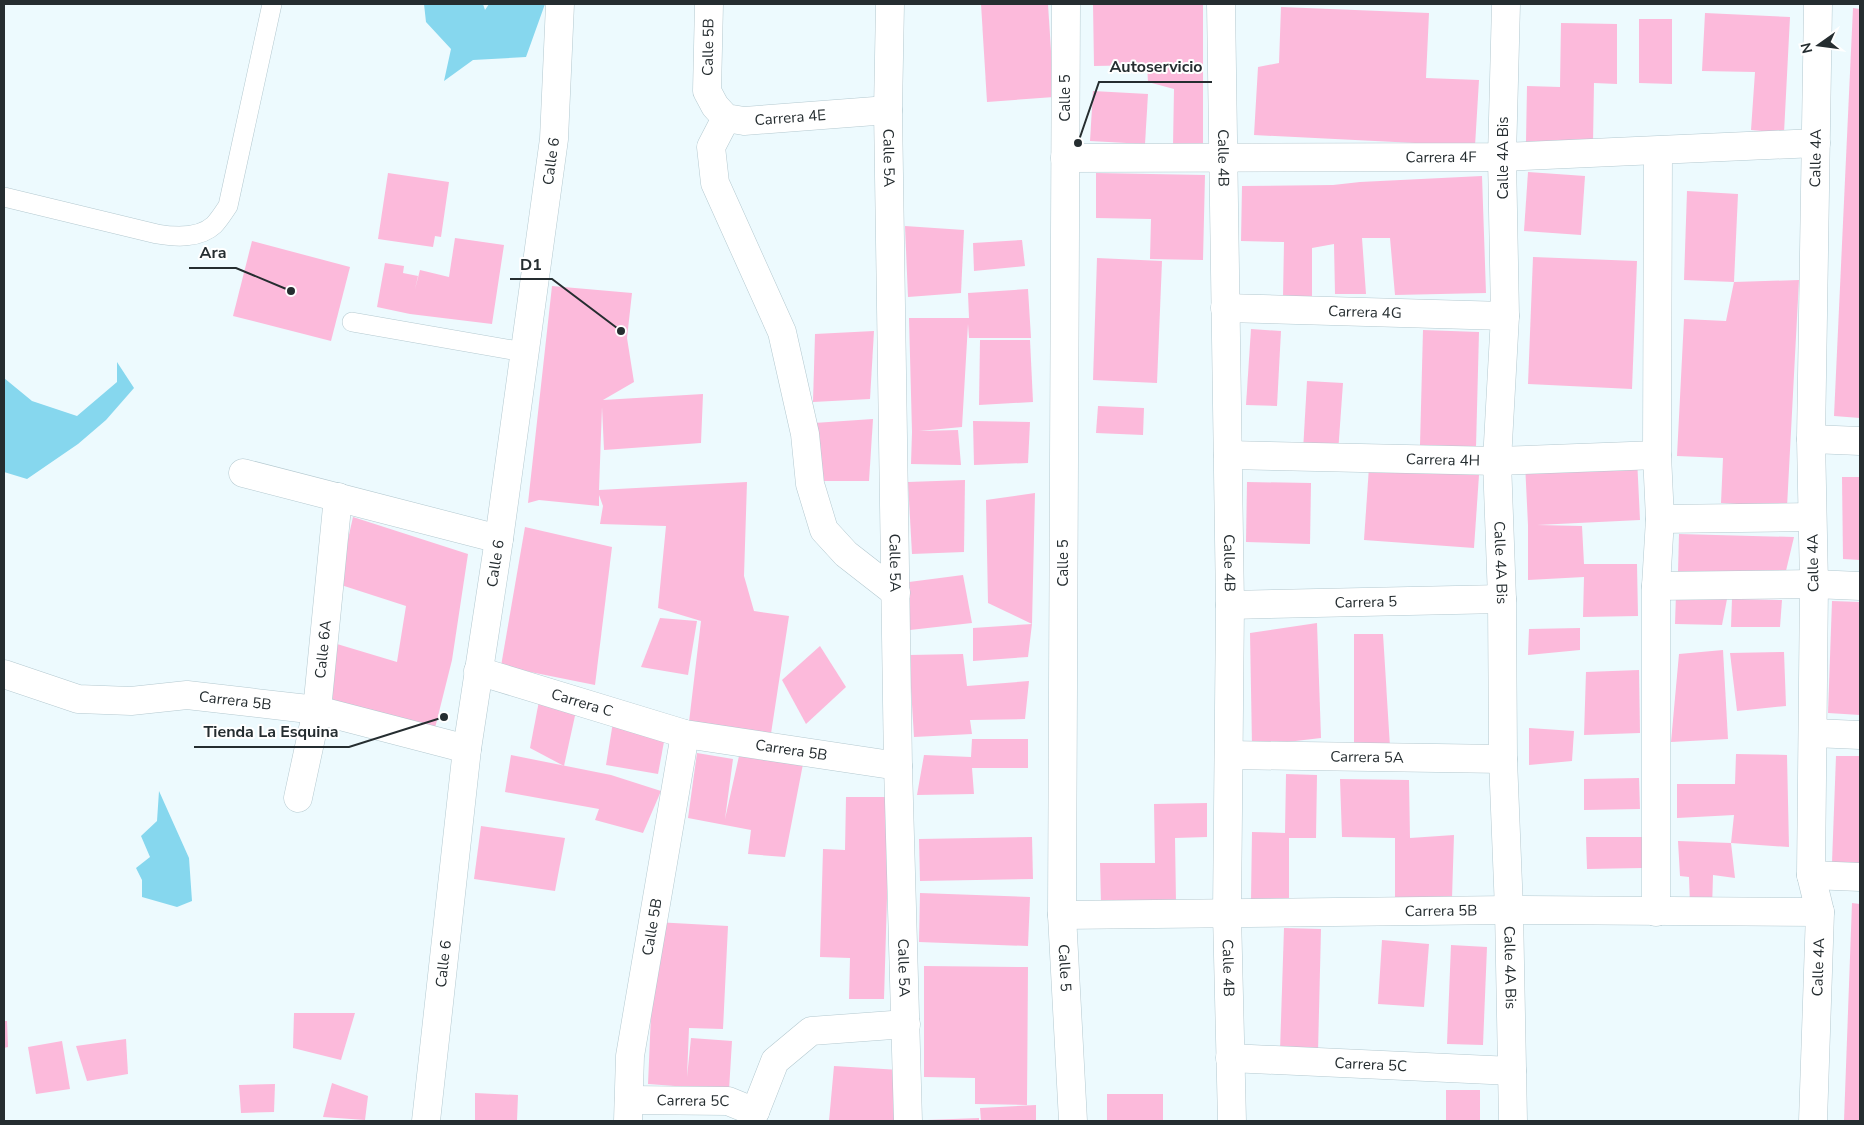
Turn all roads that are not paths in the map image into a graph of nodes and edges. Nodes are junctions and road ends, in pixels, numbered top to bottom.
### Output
1 (272, 4) edge
2 (560, 4) edge
3 (709, 4) edge
4 (890, 4) edge
5 (1066, 4) edge
6 (1221, 4) edge
7 (1506, 4) edge
8 (1818, 4) edge
9 (888, 110) junction
10 (726, 118) junction
11 (1816, 143) junction
12 (1658, 151) junction
13 (1223, 157) junction
14 (1065, 158) junction
15 (1502, 158) junction
16 (4, 196) edge
17 (1226, 308) junction
18 (1505, 316) junction
19 (352, 322) dead end
20 (524, 352) junction
21 (1810, 439) junction
22 (1860, 441) edge
23 (1228, 455) junction
24 (1657, 455) junction
25 (1497, 461) junction
26 (243, 473) dead end
27 (338, 498) junction
28 (1812, 517) junction
29 (1660, 519) junction
30 (499, 539) junction
31 (1814, 584) junction
32 (1656, 586) junction
33 (1860, 586) edge
34 (896, 593) junction
35 (1502, 600) junction
36 (1230, 605) junction
37 (478, 670) junction
38 (4, 674) edge
39 (317, 710) junction
40 (1813, 733) junction
41 (685, 734) junction
42 (1860, 735) edge
43 (467, 749) junction
44 (1229, 756) junction
45 (1503, 759) junction
46 (898, 766) junction
47 (298, 798) dead end
48 (1811, 874) junction
49 (1860, 876) edge
50 (1509, 910) junction
51 (1656, 912) junction
52 (1820, 912) junction
53 (1062, 914) junction
54 (1228, 914) junction
55 (906, 1024) junction
56 (1230, 1058) junction
57 (1512, 1071) junction
58 (629, 1111) edge
59 (757, 1117) edge
60 (426, 1121) edge
61 (908, 1121) edge
62 (1073, 1121) edge
63 (1232, 1121) edge
64 (1513, 1121) edge
65 (1813, 1121) edge

1 - 16 lane
2 - 20 street, Calle 6
3 - 10 street, Calle 5B
4 - 9 street, Calle 5A
5 - 14 street, Calle 5
6 - 13 street, Calle 4B
7 - 15 street, Calle 4A Bis
8 - 11 street, Calle 4A
9 - 10 street, Carrera 4E
9 - 34 street, Calle 5A
10 - 34 street
11 - 12 street, Carrera 4F
11 - 21 street, Calle 4A
12 - 15 street, Carrera 4F
12 - 24 street
13 - 14 street, Carrera 4F
13 - 15 street, Carrera 4F
13 - 17 street, Calle 4B
14 - 53 street, Calle 5
15 - 18 street, Calle 4A Bis
17 - 18 street, Carrera 4G
17 - 23 street, Calle 4B
18 - 25 street, Calle 4A Bis
19 - 20 lane
20 - 30 street, Calle 6
21 - 22 street
21 - 28 street, Calle 4A
23 - 25 street, Carrera 4H
23 - 36 street, Calle 4B
24 - 25 street, Carrera 4H
24 - 29 street
25 - 35 street, Calle 4A Bis
26 - 27 street
27 - 30 street
27 - 39 street, Calle 6A
28 - 29 street
28 - 31 street, Calle 4A
29 - 32 street
30 - 37 street, Calle 6
31 - 32 street
31 - 33 street
31 - 40 street, Calle 4A
32 - 51 street
34 - 46 street, Calle 5A
35 - 36 street, Carrera 5
35 - 45 street, Calle 4A Bis
36 - 44 street, Calle 4B
37 - 41 street, Carrera C
37 - 43 street, Calle 6
38 - 39 street, Carrera 5B
39 - 43 street, Carrera 5B
39 - 47 street, Calle 6A
40 - 42 street
40 - 48 street, Calle 4A
41 - 46 street, Carrera 5B
41 - 58 street, Calle 5B
43 - 60 street, Calle 6
44 - 45 street, Carrera 5A
44 - 54 street, Calle 4B
45 - 50 street, Calle 4A Bis
46 - 55 street, Calle 5A
48 - 49 street
48 - 52 street, Calle 4A
50 - 51 street, Carrera 5B
50 - 54 street, Carrera 5B
50 - 57 street, Calle 4A Bis
51 - 52 street, Carrera 5B
52 - 65 street, Calle 4A
53 - 54 street, Carrera 5B
53 - 62 street, Calle 5
54 - 56 street, Calle 4B
55 - 59 street
55 - 61 street, Calle 5A
56 - 57 street, Carrera 5C
56 - 63 street, Calle 4B
57 - 64 street, Calle 4A Bis
58 - 59 street, Carrera 5C

